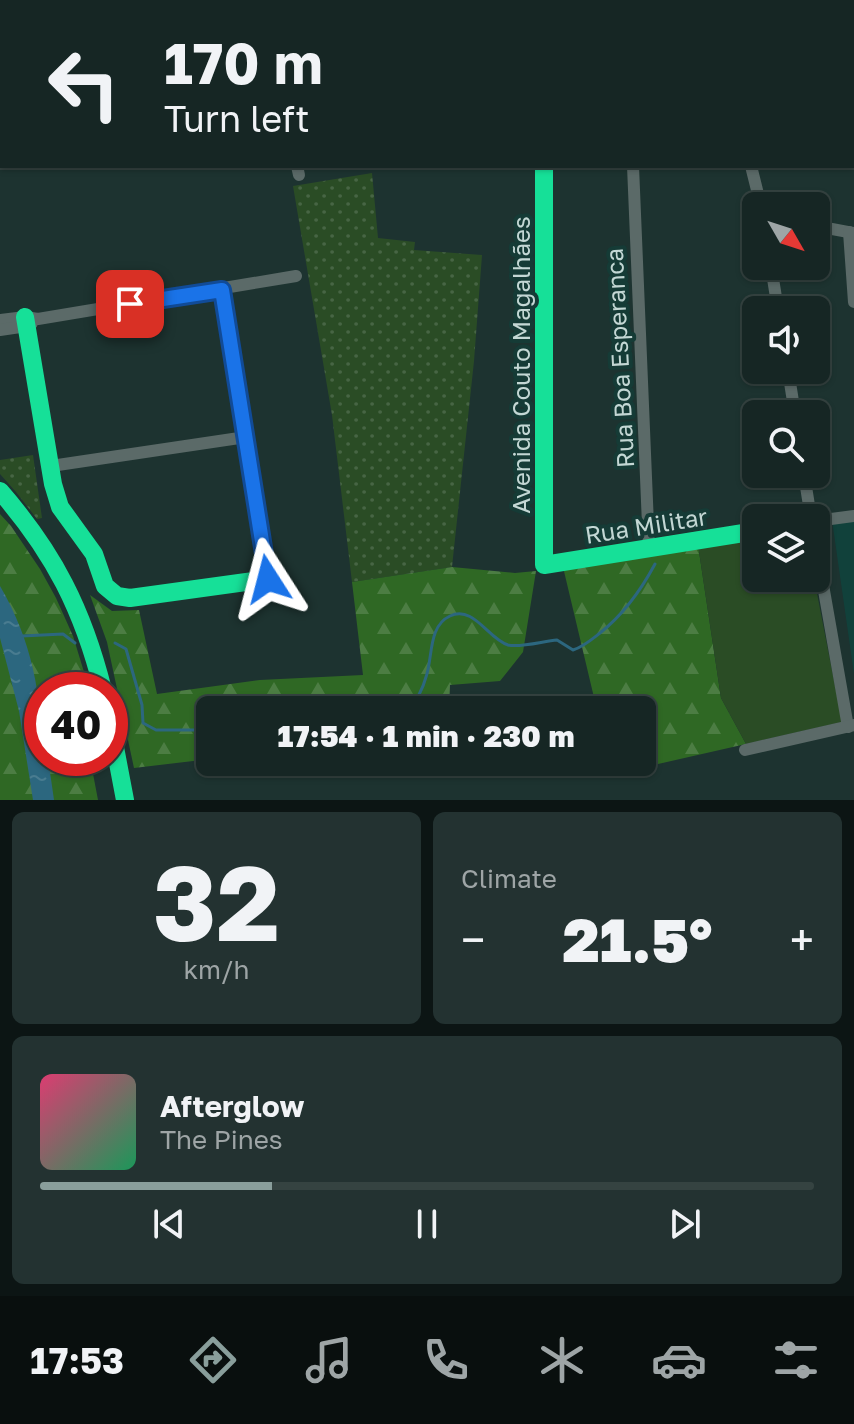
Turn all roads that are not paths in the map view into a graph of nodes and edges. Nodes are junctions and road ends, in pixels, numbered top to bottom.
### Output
1 (544, 168) edge
2 (633, 168) edge
3 (752, 168) edge
4 (758, 192) edge
5 (830, 229) edge
6 (851, 233) edge
7 (296, 276) dead end
8 (222, 290) junction
9 (854, 302) edge
10 (0, 320) edge
11 (30, 320) junction
12 (0, 330) edge
13 (246, 437) junction
14 (51, 466) junction
15 (0, 491) edge
16 (854, 516) edge
17 (830, 518) edge
18 (742, 533) edge
19 (649, 549) junction
20 (544, 565) joint
21 (825, 592) edge
22 (99, 672) edge
23 (851, 726) edge
24 (745, 750) dead end
25 (120, 776) edge
26 (125, 800) edge

1 - 20 street, Avenida Couto Magalhães
2 - 19 street, Rua Boa Esperanca
3 - 4 street
5 - 6 street
6 - 9 street
7 - 8 street
8 - 11 street
8 - 13 street
10 - 11 street
11 - 12 street
11 - 14 street
13 - 14 street
13 - 14 street
15 - 22 street
16 - 17 street
18 - 19 street, Rua Militar
19 - 20 street, Rua Militar
21 - 23 street
23 - 24 street
25 - 26 street

